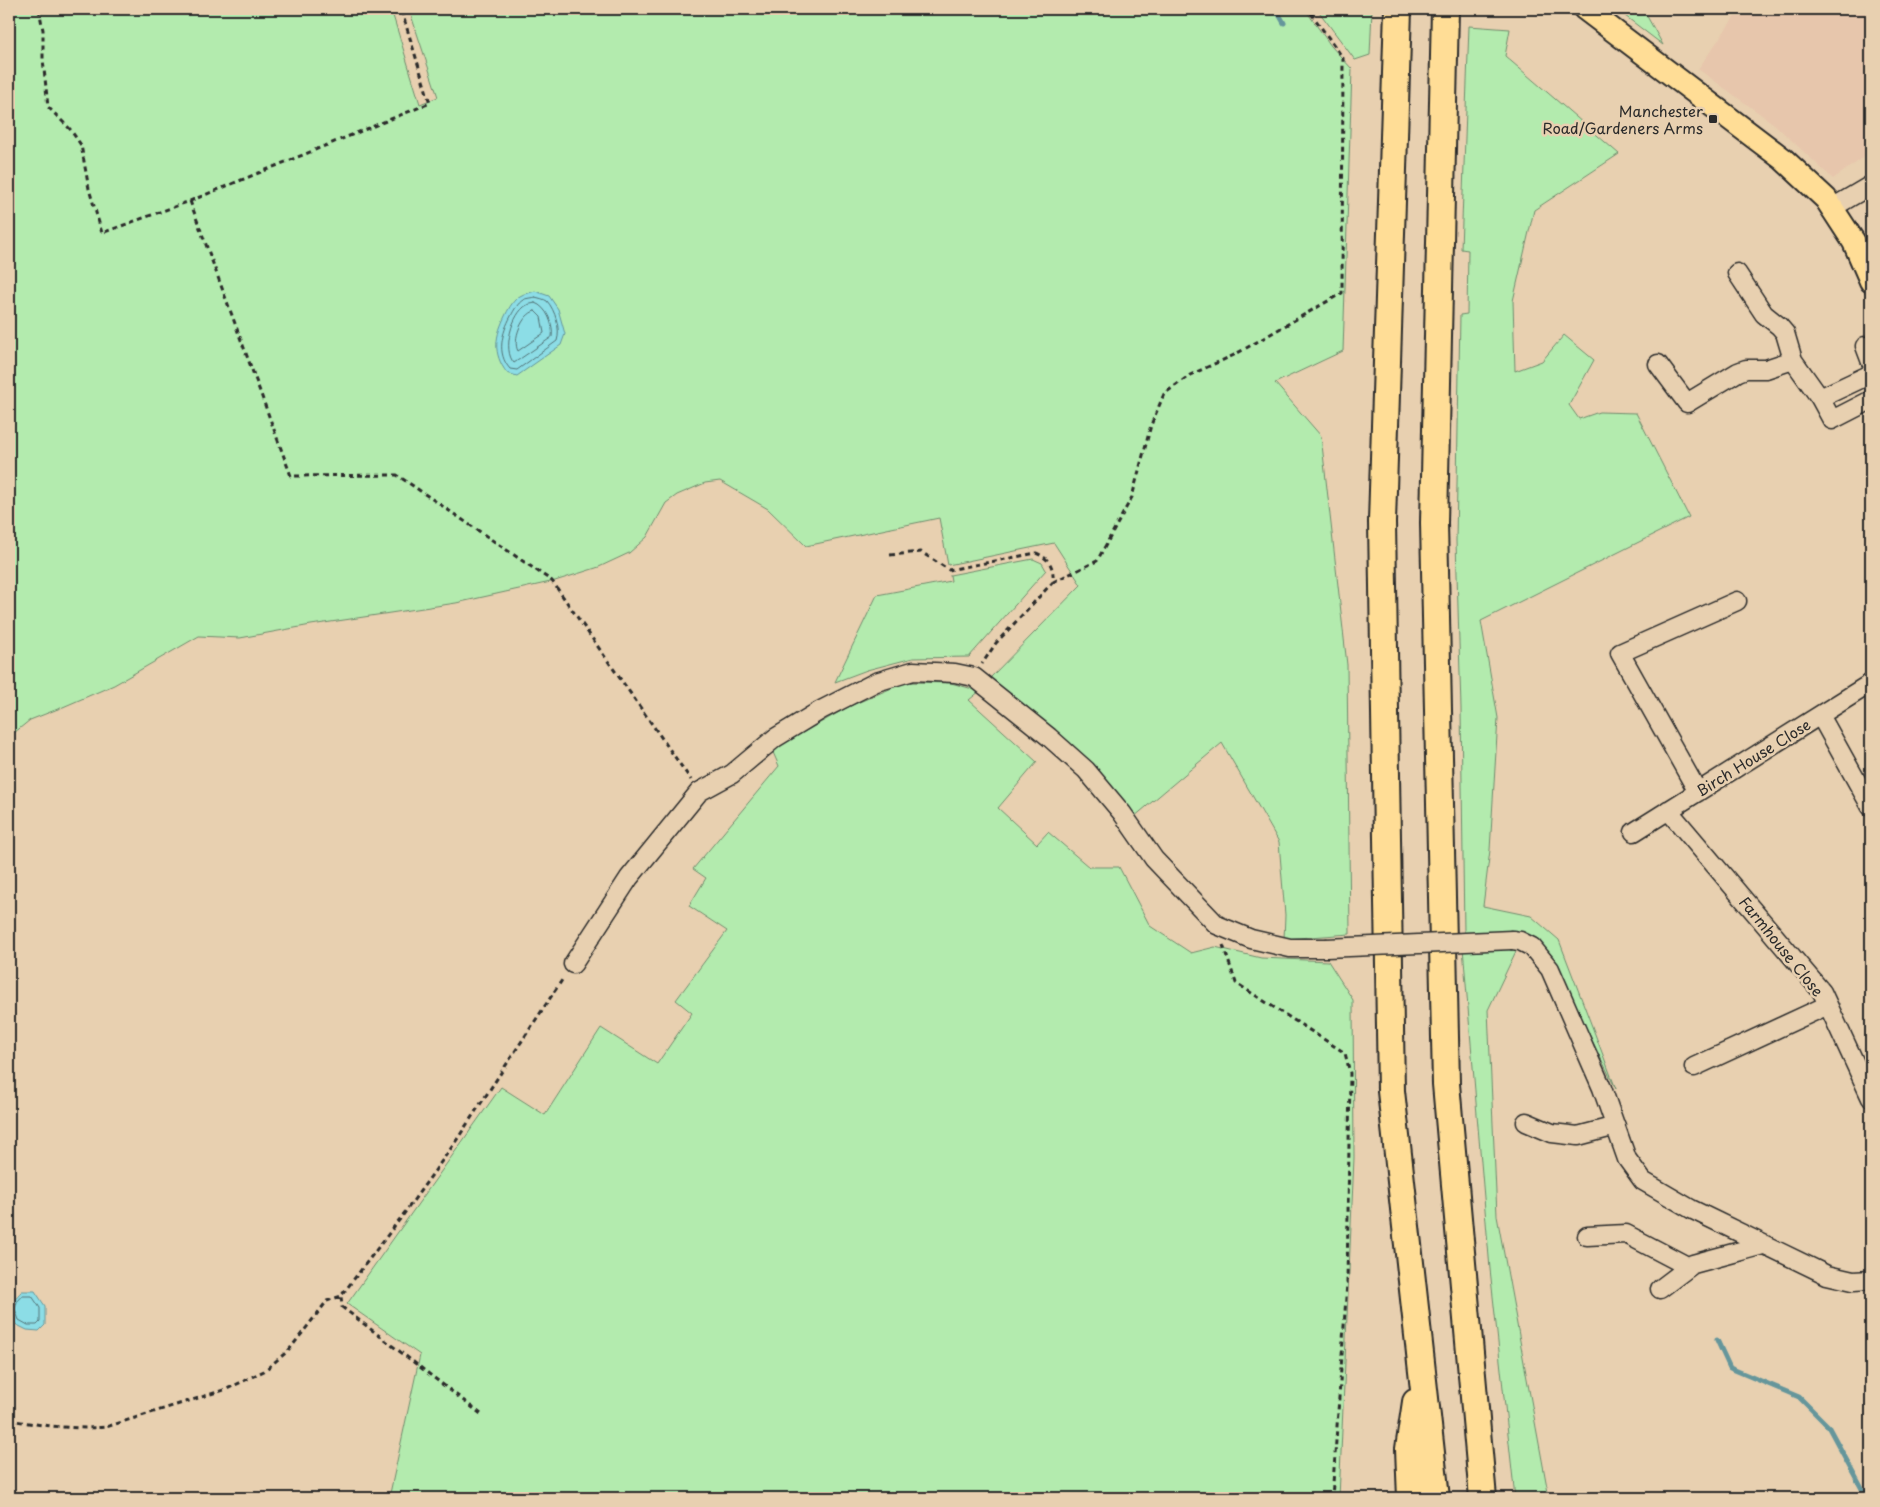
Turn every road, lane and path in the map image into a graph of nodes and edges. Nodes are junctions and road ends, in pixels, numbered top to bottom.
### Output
1 (39, 9) edge
2 (401, 9) edge
3 (1308, 9) edge
4 (1398, 9) edge
5 (1585, 9) edge
6 (1445, 11) edge
7 (1871, 185) edge
8 (190, 201) junction
9 (1832, 208) junction
10 (1737, 273) dead end
11 (1871, 280) edge
12 (1793, 360) junction
13 (1658, 364) dead end
14 (1871, 374) edge
15 (1820, 398) junction
16 (1871, 400) edge
17 (890, 555) dead end
18 (1053, 582) junction
19 (1736, 601) dead end
20 (974, 677) junction
21 (1871, 683) edge
22 (1820, 715) junction
23 (699, 792) junction
24 (1698, 792) junction
25 (1871, 807) edge
26 (1668, 810) junction
27 (1634, 832) dead end
28 (1216, 925) junction
29 (573, 964) joint
30 (1828, 1006) junction
31 (1694, 1067) dead end
32 (1871, 1098) edge
33 (1526, 1122) dead end
34 (1616, 1126) junction
35 (1587, 1236) dead end
36 (1764, 1245) junction
37 (1689, 1267) junction
38 (1871, 1280) edge
39 (1660, 1289) dead end
40 (341, 1296) junction
41 (1420, 1369) junction
42 (481, 1414) dead end
43 (9, 1420) edge
44 (1332, 1498) edge
45 (1411, 1498) edge
46 (1436, 1498) edge
47 (1483, 1498) edge

1 - 8 path
2 - 8 path
3 - 18 path
4 - 41 highway
5 - 9 main road
6 - 47 highway
7 - 9 street
8 - 23 path
9 - 11 main road
10 - 12 street
12 - 13 street
12 - 15 street
14 - 15 street
15 - 16 street
17 - 18 path
18 - 20 path
19 - 24 street
20 - 23 street
20 - 28 street
21 - 22 street, Birch House Close
22 - 24 street, Birch House Close
22 - 25 street
23 - 29 street
24 - 26 street, Birch House Close
26 - 27 street, Birch House Close
26 - 30 street, Farmhouse Close
28 - 34 street, bridge
28 - 44 path
29 - 40 path
30 - 31 street
30 - 32 street, Farmhouse Close
33 - 34 street
34 - 36 street
35 - 37 street
36 - 37 street
36 - 38 street
37 - 39 street
40 - 42 path
40 - 43 path
41 - 45 highway
41 - 46 highway

